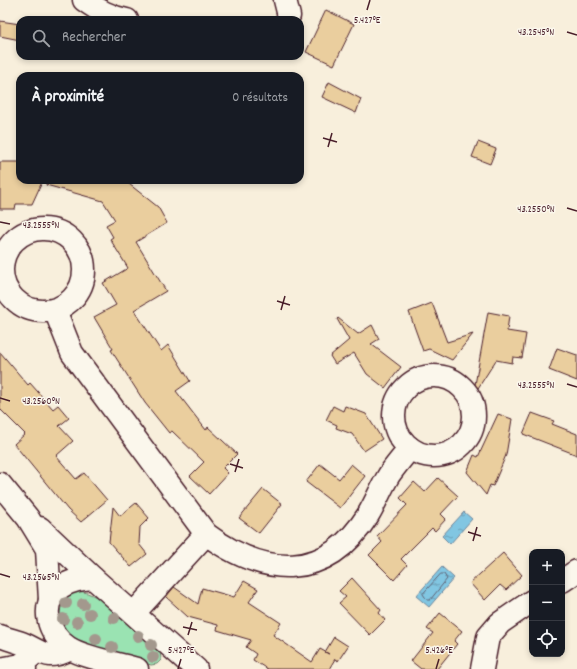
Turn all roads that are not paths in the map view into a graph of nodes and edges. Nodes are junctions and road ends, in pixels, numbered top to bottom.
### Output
1 (84, 0) edge
2 (285, 0) edge
3 (110, 16) edge
4 (289, 16) edge
5 (55, 310) dead end
6 (410, 448) dead end
7 (0, 484) edge
8 (28, 518) junction
9 (206, 534) junction
10 (577, 571) edge
11 (94, 578) junction
12 (565, 579) edge
13 (50, 600) junction
14 (529, 603) edge
15 (134, 613) junction
16 (50, 628) junction
17 (0, 636) edge
18 (172, 648) junction
19 (72, 650) junction
20 (27, 658) edge
21 (0, 669) edge
22 (102, 669) edge
23 (137, 669) edge
24 (167, 669) edge
25 (196, 669) edge
26 (482, 669) edge

1 - 3 street
2 - 4 street
5 - 9 street
6 - 9 street
7 - 8 street
8 - 11 street
8 - 13 street
9 - 15 street
10 - 12 street
11 - 13 street
11 - 15 street
13 - 16 street
14 - 26 street
15 - 18 street
16 - 19 street
16 - 20 street
17 - 20 street
18 - 24 street
18 - 25 street
19 - 20 street
19 - 22 street
19 - 23 street
20 - 21 street

